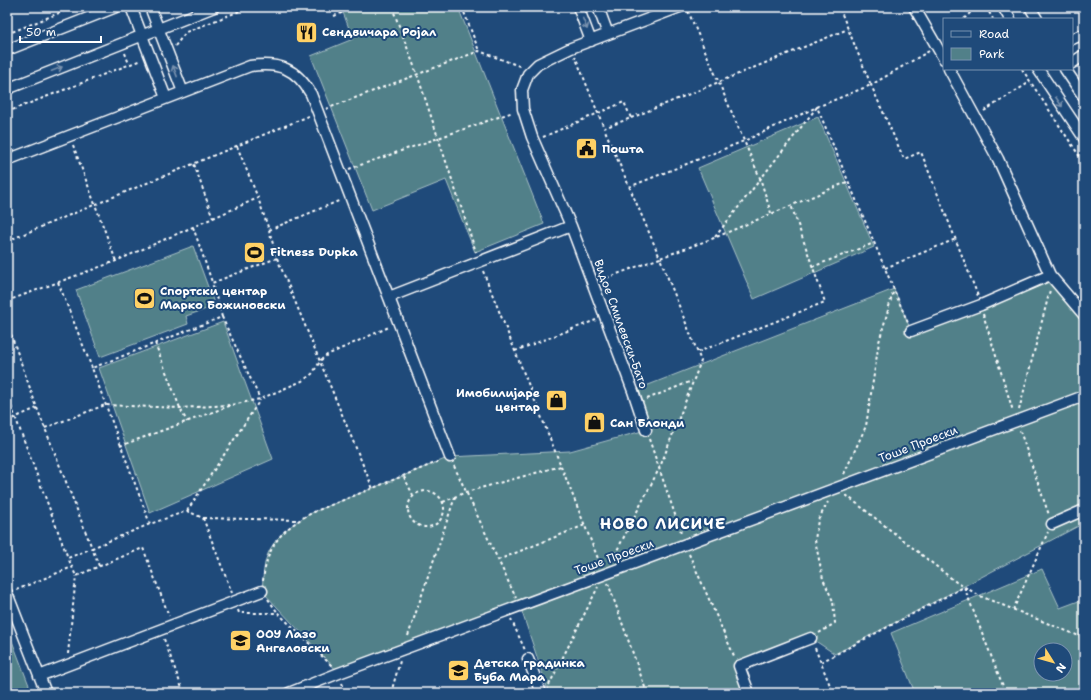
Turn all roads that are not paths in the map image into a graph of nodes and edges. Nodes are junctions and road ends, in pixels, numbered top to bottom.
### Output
1 (116, 7) edge
2 (132, 7) edge
3 (150, 7) edge
4 (214, 7) edge
5 (578, 7) edge
6 (598, 7) edge
7 (680, 7) edge
8 (914, 7) edge
9 (1003, 7) edge
10 (1030, 7) edge
11 (1009, 18) edge
12 (1036, 18) edge
13 (159, 29) junction
14 (608, 34) junction
15 (1084, 34) edge
16 (142, 35) junction
17 (1073, 39) edge
18 (591, 41) junction
19 (7, 50) edge
20 (1084, 55) edge
21 (943, 57) edge
22 (1073, 62) edge
23 (950, 70) edge
24 (1039, 70) edge
25 (1066, 70) edge
26 (7, 89) edge
27 (183, 92) junction
28 (1084, 97) edge
29 (166, 98) junction
30 (1084, 138) edge
31 (7, 160) edge
32 (571, 226) junction
33 (1051, 277) junction
34 (389, 296) junction
35 (1084, 315) edge
36 (911, 331) road end
37 (1084, 396) edge
38 (646, 430) dead end
39 (450, 457) road end
40 (1084, 510) edge
41 (1052, 524) road end
42 (262, 592) road end
43 (7, 594) edge
44 (811, 638) road end
45 (528, 659) road end
46 (39, 676) junction
47 (545, 690) edge
48 (46, 693) edge
49 (289, 693) edge
50 (749, 693) edge

1 - 19 street
2 - 16 street
3 - 13 street
4 - 13 street
5 -> 18 street
6 - 14 street
7 - 14 street
8 - 21 street
9 - 11 street
10 - 12 street
13 - 16 street
27 -> 13 street
14 - 18 street
15 - 17 street
26 -> 16 street
16 - 29 street
18 - 32 street, Видое Смилевски-Бато
20 - 22 street
23 - 33 street
24 -> 30 street
25 - 28 street
27 - 29 street
27 - 34 street
29 - 31 street
32 - 34 street
32 - 38 street, Видое Смилевски-Бато
33 - 35 street
33 - 36 street
34 - 39 street
37 - 49 street, Тоше Проески
40 - 41 street
42 - 46 street
43 - 46 street
44 - 50 street
45 - 47 street
46 - 48 street

